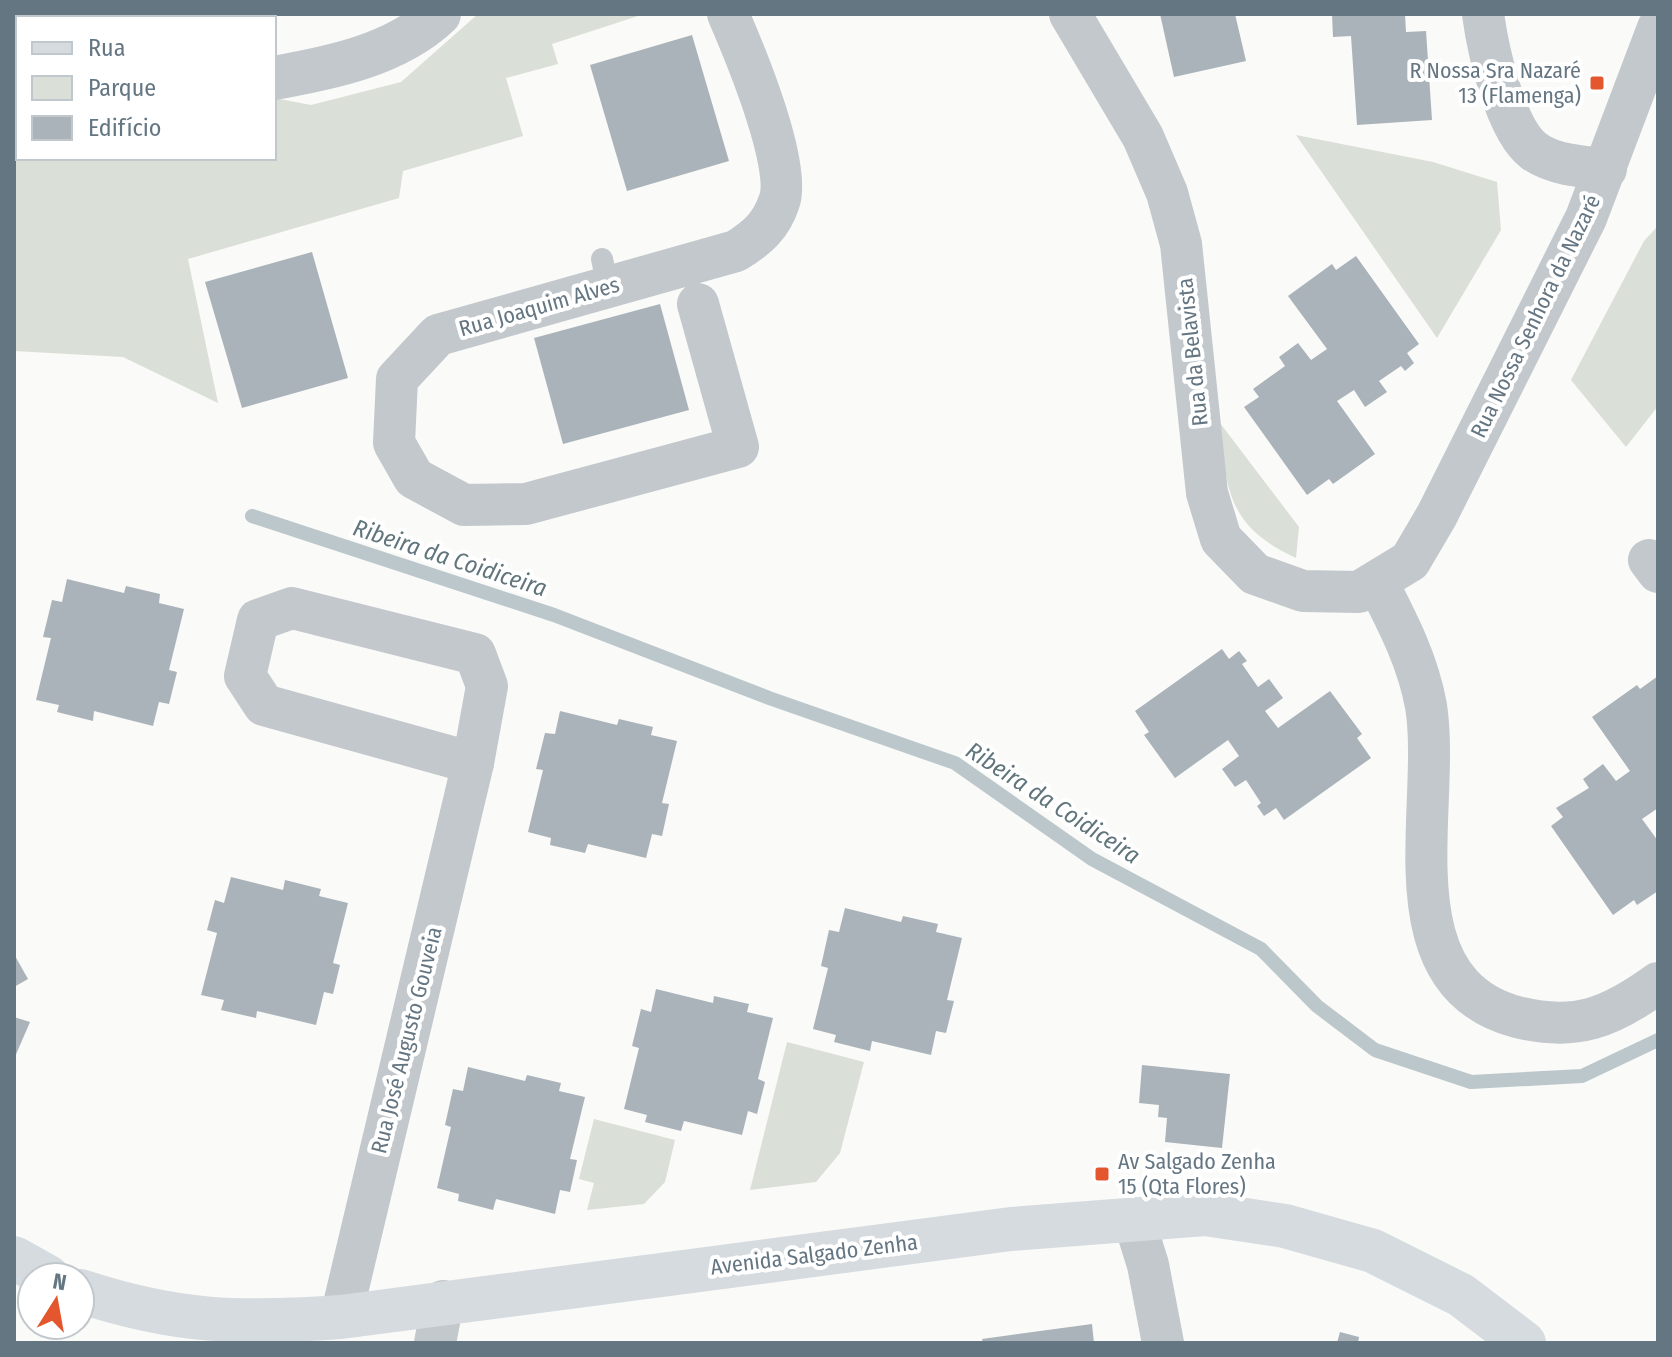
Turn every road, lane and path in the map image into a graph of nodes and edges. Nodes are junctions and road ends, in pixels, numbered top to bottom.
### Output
1 (439, 14) edge
2 (728, 14) edge
3 (1070, 14) edge
4 (1483, 14) edge
5 (1658, 28) edge
6 (276, 78) edge
7 (1606, 169) junction
8 (698, 304) dead end
9 (1377, 582) junction
10 (473, 763) junction
11 (1658, 983) edge
12 (1134, 1220) junction
13 (96, 1295) edge
14 (341, 1317) junction
15 (439, 1322) edge
16 (1483, 1329) edge
17 (1163, 1343) edge
18 (1524, 1343) edge

1 - 6 street
2 - 8 street, Rua Joaquim Alves
3 - 9 street, Rua da Belavista
4 - 7 street
5 - 7 street, Rua Nossa Senhora da Nazaré
7 - 9 street, Rua Nossa Senhora da Nazaré
9 - 11 street
10 - 10 street, Rua José Augusto Gouveia
10 - 14 street, Rua José Augusto Gouveia
12 - 15 main road, Avenida Salgado Zenha
12 - 16 main road, Avenida Salgado Zenha
12 - 17 street
13 - 14 main road, Avenida Salgado Zenha
14 - 15 main road, Avenida Salgado Zenha
16 - 18 main road, Avenida Salgado Zenha

